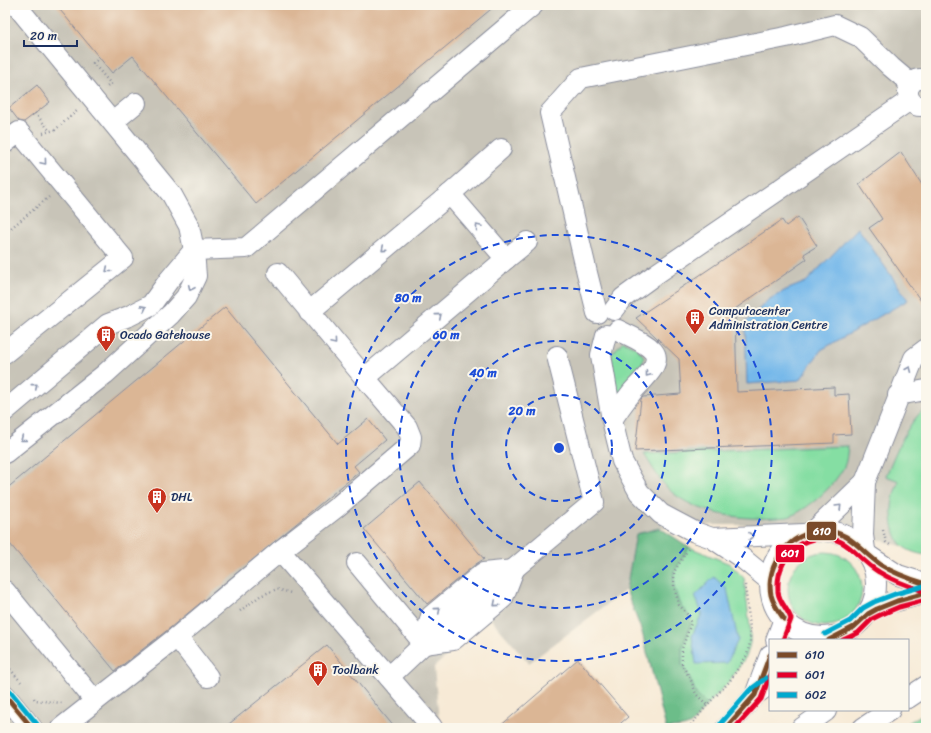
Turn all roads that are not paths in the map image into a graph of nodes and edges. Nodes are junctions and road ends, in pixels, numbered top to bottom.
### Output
1 (16, 5) edge
2 (533, 5) edge
3 (918, 92) edge
4 (136, 102) dead end
5 (113, 122) junction
6 (5, 143) edge
7 (502, 149) dead end
8 (450, 194) junction
9 (527, 242) dead end
10 (194, 250) junction
11 (506, 260) junction
12 (278, 274) dead end
13 (605, 311) junction
14 (309, 312) junction
15 (612, 333) junction
16 (926, 349) edge
17 (5, 353) edge
18 (558, 356) dead end
19 (365, 378) junction
20 (926, 390) edge
21 (898, 395) junction
22 (5, 411) edge
23 (612, 420) junction
24 (5, 453) edge
25 (864, 482) junction
26 (809, 533) junction
27 (704, 535) junction
28 (280, 551) junction
29 (867, 553) junction
30 (358, 563) dead end
31 (514, 570) junction
32 (770, 581) junction
33 (926, 584) edge
34 (5, 591) edge
35 (926, 593) edge
36 (868, 612) junction
37 (784, 619) junction
38 (177, 637) junction
39 (832, 638) edge
40 (776, 639) edge
41 (424, 644) junction
42 (769, 659) edge
43 (208, 677) dead end
44 (390, 677) junction
45 (926, 686) edge
46 (762, 690) edge
47 (5, 695) edge
48 (909, 697) edge
49 (95, 701) junction
50 (826, 711) edge
51 (888, 711) edge
52 (68, 723) edge
53 (432, 727) edge
54 (32, 728) edge
55 (726, 728) edge
56 (802, 728) edge
57 (863, 728) edge

1 - 5 street
2 - 10 street
3 - 13 street
3 - 13 street
4 - 5 street
5 - 10 street
6 -> 17 street
7 - 8 street
11 -> 8 street
8 -> 14 street
9 - 11 street
22 -> 10 street
10 -> 24 street
19 -> 11 street
12 - 14 street
13 - 15 street
14 -> 19 street
15 - 23 street
15 -> 23 street
21 -> 16 street
18 - 31 street
19 - 28 street
20 - 21 street
21 - 25 street
23 - 27 street
26 -> 25 street
25 - 29 street
27 -> 26 street
26 - 29 street
26 - 32 street
27 - 32 street
28 - 38 street
28 - 44 street
29 - 33 street
29 - 36 street
30 - 41 street
31 - 41 street
41 -> 31 street
32 - 37 street
34 - 49 street
35 - 36 street
36 - 39 street
37 - 39 street
37 - 40 street
38 - 43 street
38 - 49 street
41 - 44 street
42 - 46 street
44 - 53 street
45 - 48 street
46 - 55 street
47 - 54 street
49 - 52 street
50 - 56 street
51 - 57 street

